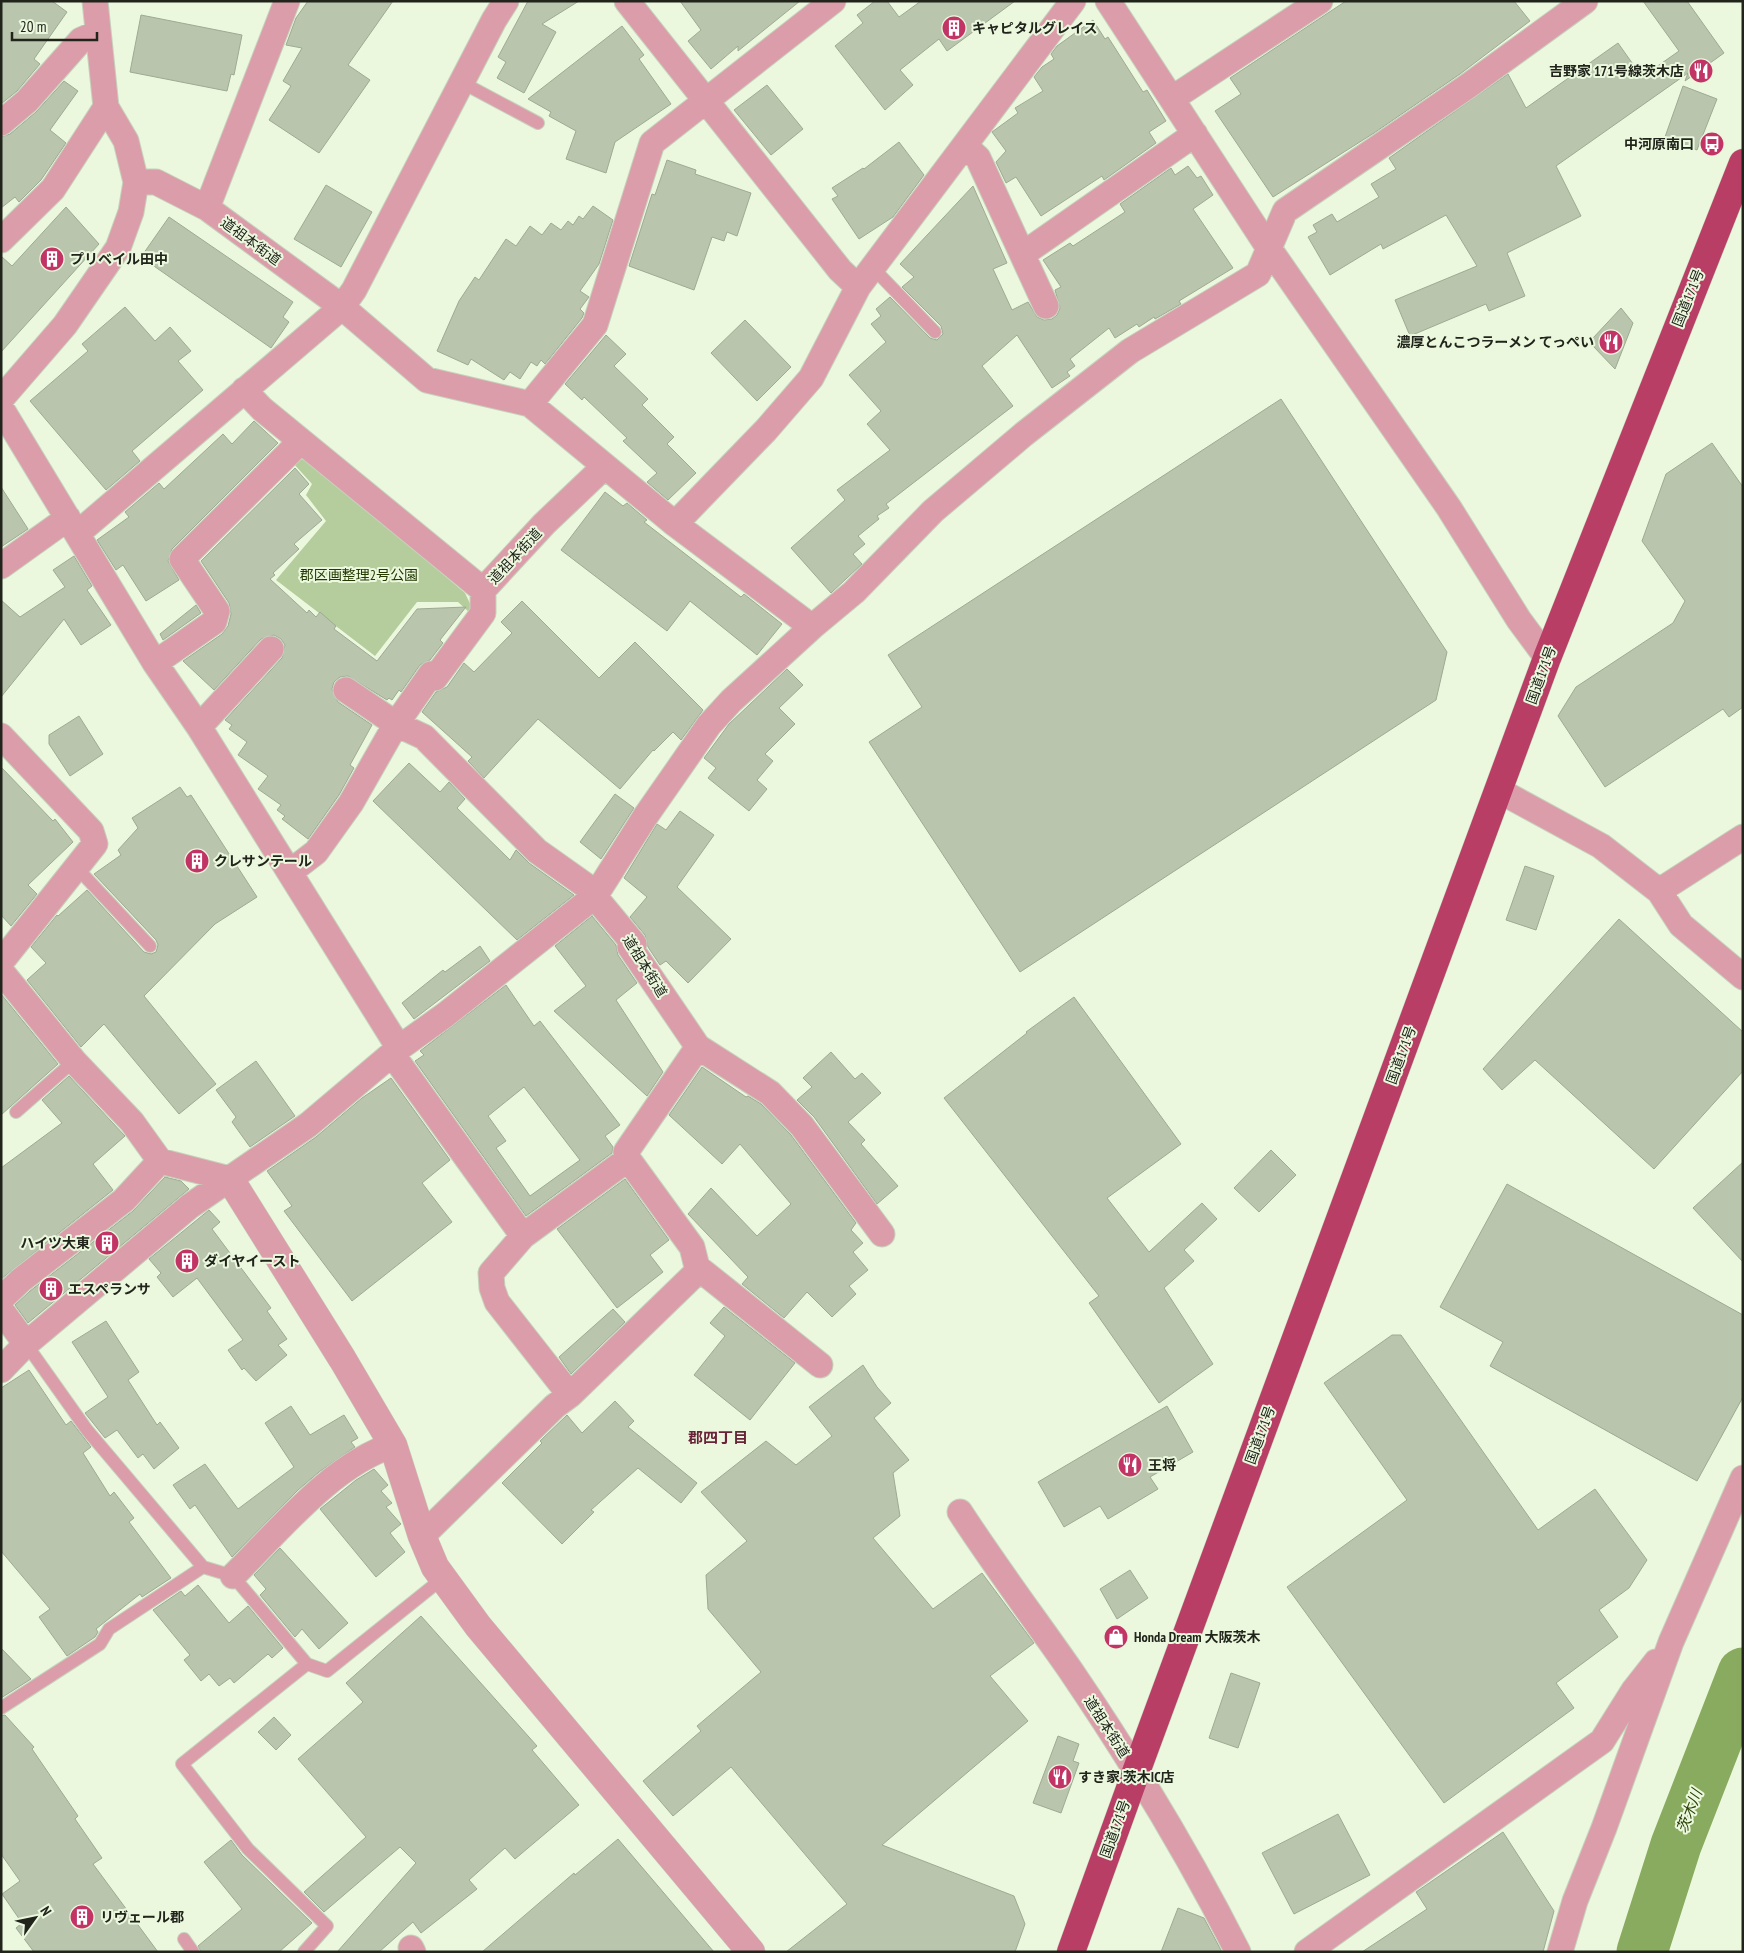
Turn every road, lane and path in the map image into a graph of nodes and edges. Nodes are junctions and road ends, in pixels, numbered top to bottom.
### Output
1 (95, 1) edge
2 (287, 1) edge
3 (506, 1) edge
4 (627, 1) edge
5 (833, 1) edge
6 (1073, 1) edge
7 (1108, 1) edge
8 (1585, 1) edge
9 (1318, 2) edge
10 (97, 33) junction
11 (462, 82) junction
12 (1173, 98) junction
13 (707, 101) junction
14 (106, 107) junction
15 (538, 123) dead end
16 (1, 124) edge
17 (1195, 134) junction
18 (965, 146) junction
19 (1743, 163) edge
20 (136, 182) junction
21 (207, 208) junction
22 (1, 240) edge
23 (1268, 247) junction
24 (1023, 254) junction
25 (872, 267) junction
26 (858, 287) junction
27 (1046, 306) dead end
28 (342, 307) junction
29 (935, 332) dead end
30 (244, 390) junction
31 (1, 399) edge
32 (530, 404) junction
33 (1, 408) edge
34 (301, 441) junction
35 (605, 466) junction
36 (675, 524) junction
37 (73, 525) junction
38 (1, 566) edge
39 (483, 590) junction
40 (812, 626) junction
41 (271, 649) dead end
42 (1547, 658) junction
43 (155, 663) junction
44 (346, 690) dead end
45 (396, 724) junction
46 (198, 726) junction
47 (1, 736) edge
48 (1498, 790) junction
49 (1743, 837) edge
50 (77, 868) junction
51 (290, 872) junction
52 (1659, 891) junction
53 (595, 896) junction
54 (150, 946) dead end
55 (1, 962) edge
56 (1, 971) edge
57 (1743, 977) edge
58 (698, 1047) junction
59 (395, 1051) junction
60 (74, 1062) junction
61 (16, 1112) dead end
62 (628, 1159) junction
63 (160, 1161) junction
64 (230, 1179) junction
65 (882, 1234) dead end
66 (523, 1236) junction
67 (697, 1267) junction
68 (1, 1299) edge
69 (1, 1310) edge
70 (26, 1344) junction
71 (820, 1365) dead end
72 (1, 1370) edge
73 (570, 1395) junction
74 (393, 1445) junction
75 (1743, 1478) edge
76 (960, 1512) dead end
77 (422, 1536) junction
78 (203, 1567) junction
79 (233, 1576) junction
80 (444, 1578) junction
81 (1671, 1642) junction
82 (307, 1664) junction
83 (1, 1708) edge
84 (1136, 1772) junction
85 (184, 1939) dead end
86 (193, 1952) edge
87 (304, 1952) edge
88 (751, 1952) edge
89 (1071, 1952) edge
90 (1238, 1952) edge
91 (1307, 1952) edge
92 (1560, 1952) edge

1 - 10 street
2 - 21 street
3 - 11 street
4 - 13 street
5 - 13 street
6 - 18 street
7 - 12 street
8 - 23 street
9 - 12 street
10 - 14 street
10 - 16 street
11 - 15 lane
11 - 28 street
12 - 17 street
13 - 26 street
13 - 32 street
14 - 20 street
14 - 22 street
17 - 23 street
17 - 24 street
18 - 24 street
18 - 25 street
19 - 42 highway, 国道171号
20 - 21 street, 道祖本街道
20 - 31 street
21 - 28 street, 道祖本街道
23 - 40 street
23 - 42 street
24 - 27 street
25 - 26 street
25 - 29 lane
26 - 36 street
28 - 30 street
28 - 32 street, 道祖本街道
30 - 34 street
30 - 37 street
32 - 35 street, 道祖本街道
33 - 37 street
34 - 39 street
34 - 43 street
35 - 36 street
35 - 39 street, 道祖本街道
36 - 40 street
37 - 38 street
37 - 43 street
39 - 45 street, 道祖本街道
40 - 53 street
41 - 46 street
42 - 48 highway, 国道171号
43 - 46 street
44 - 45 street
45 - 51 street
45 - 53 street, 道祖本街道
46 - 51 street
47 - 50 street
48 - 52 street
48 - 84 highway, 国道171号
49 - 52 street
50 - 54 lane
50 - 55 street
51 - 59 street
52 - 57 street
53 - 58 street, 道祖本街道
53 - 59 street
56 - 60 street
58 - 62 street
58 - 65 street, 道祖本街道
59 - 64 street
59 - 66 street
60 - 61 lane
60 - 63 street
62 - 66 street
62 - 67 street
63 - 64 street
63 - 68 street
64 - 70 street
64 - 74 street
66 - 73 street
67 - 71 street
67 - 73 street
69 - 70 street
70 - 72 street
70 - 78 lane
73 - 77 street
74 - 77 street
74 - 79 street
75 - 81 street
76 - 84 street, 道祖本街道
77 - 80 street
78 - 79 lane
78 - 83 lane
79 - 82 lane
80 - 82 lane
80 - 88 street
81 - 91 street
81 - 92 street
82 - 87 lane
84 - 89 highway, 国道171号
84 - 90 street, 道祖本街道
85 - 86 lane

